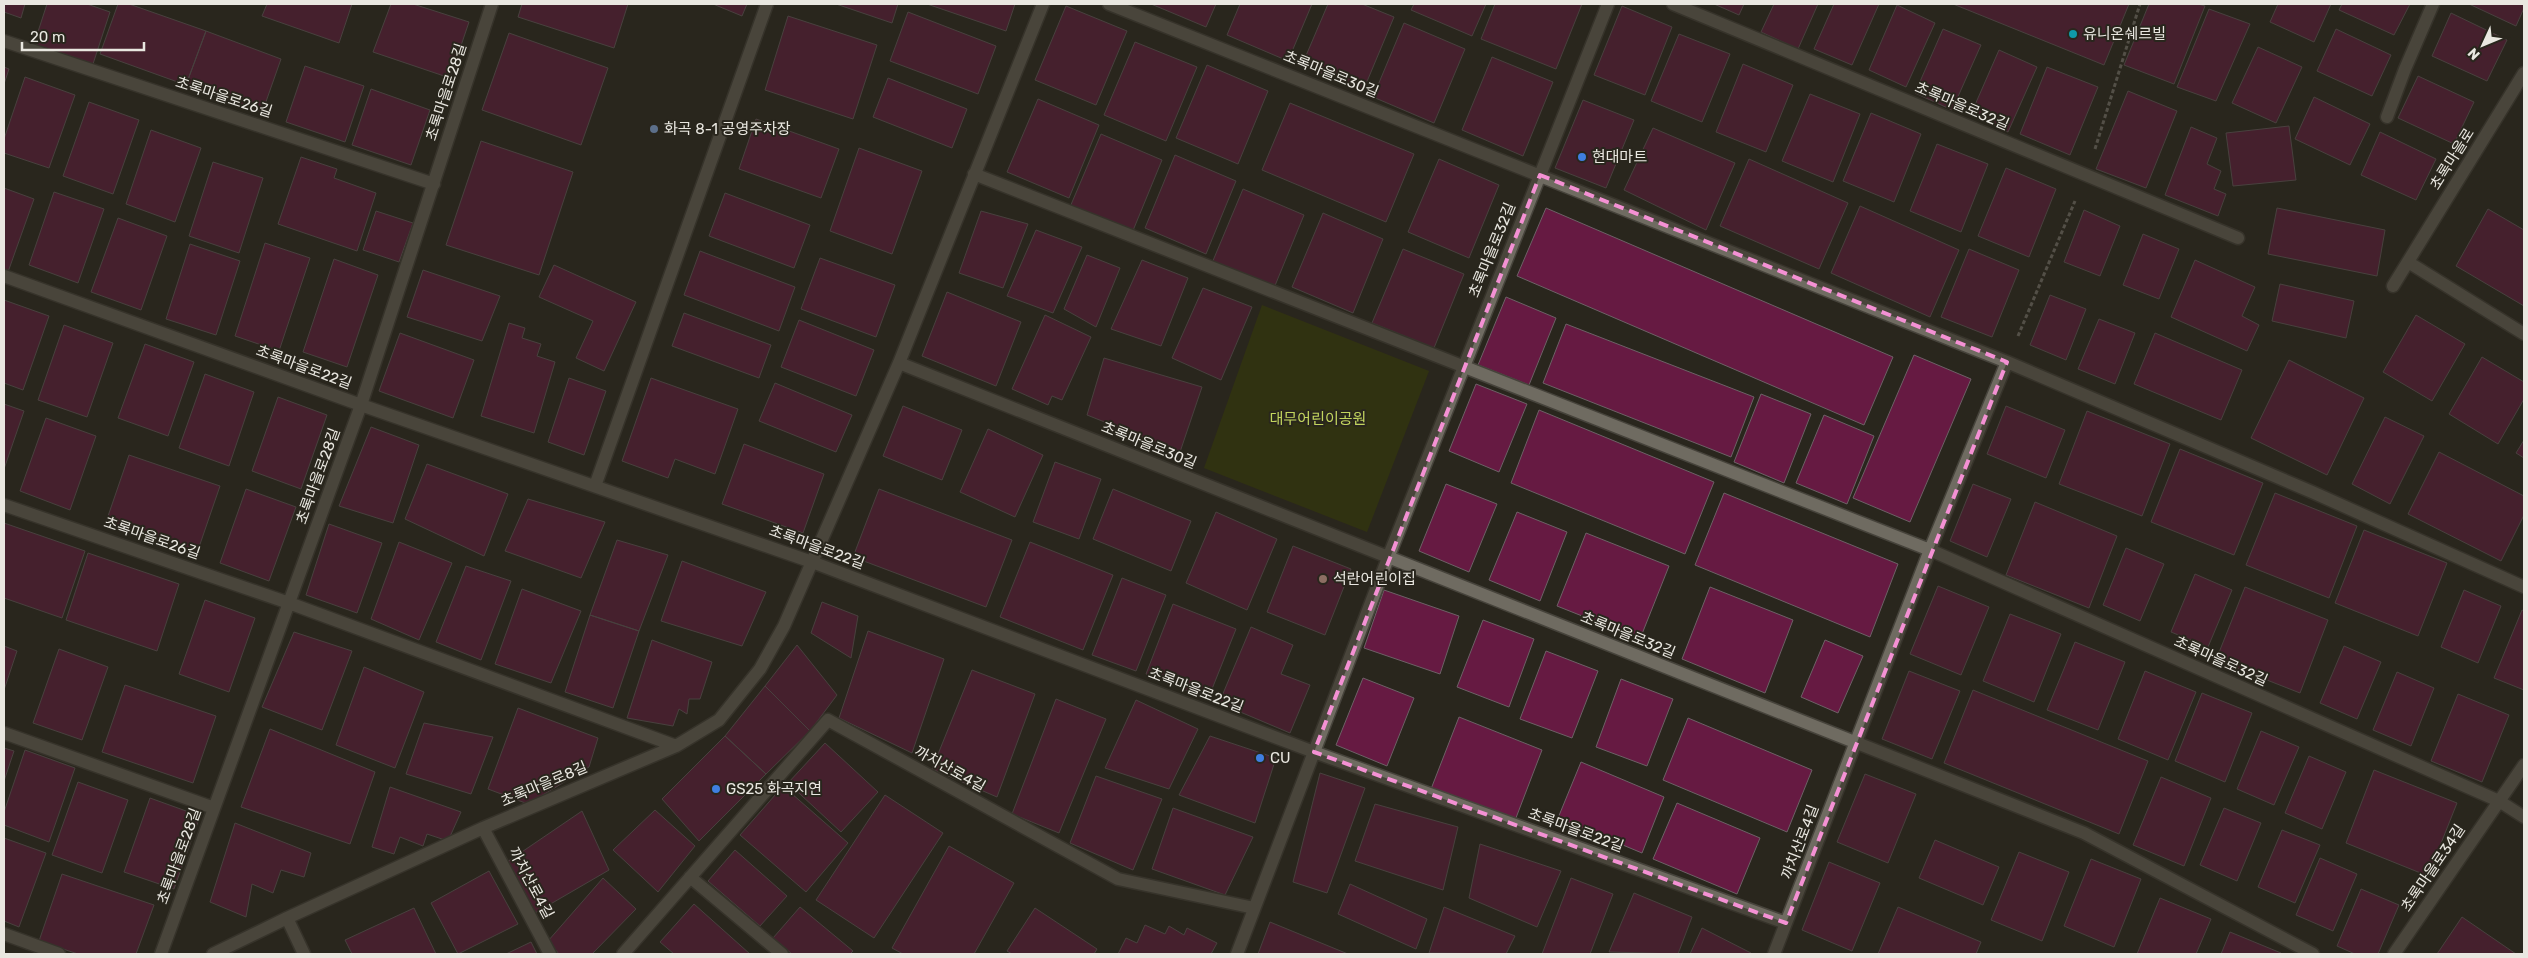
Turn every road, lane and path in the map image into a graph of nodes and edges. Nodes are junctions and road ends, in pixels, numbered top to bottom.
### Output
1 (492, 4) edge
2 (767, 4) edge
3 (1043, 4) edge
4 (1109, 4) edge
5 (1608, 4) edge
6 (1673, 4) edge
7 (2140, 4) edge
8 (2433, 4) edge
9 (4, 41) edge
10 (2524, 73) edge
11 (2387, 118) dead end
12 (974, 174) junction
13 (1540, 175) junction
14 (2086, 175) junction
15 (434, 184) junction
16 (2238, 238) dead end
17 (2408, 262) junction
18 (4, 276) edge
19 (2393, 286) dead end
20 (2524, 334) edge
21 (2007, 362) junction
22 (899, 363) junction
23 (1464, 366) junction
24 (361, 405) junction
25 (595, 486) junction
26 (4, 505) edge
27 (1930, 550) junction
28 (1388, 558) junction
29 (812, 562) junction
30 (2524, 587) edge
31 (289, 602) junction
32 (4, 733) edge
33 (1856, 742) junction
34 (676, 746) junction
35 (1314, 752) junction
36 (2524, 764) edge
37 (2499, 801) junction
38 (214, 808) junction
39 (2524, 817) edge
40 (483, 828) junction
41 (690, 877) junction
42 (1254, 908) junction
43 (287, 918) junction
44 (1786, 923) junction
45 (4, 934) edge
46 (59, 954) edge
47 (161, 954) edge
48 (213, 954) edge
49 (304, 954) edge
50 (550, 954) edge
51 (623, 954) edge
52 (782, 954) edge
53 (1237, 954) edge
54 (1774, 954) edge
55 (2313, 954) edge
56 (2394, 954) edge

1 - 15 street, 초록마을로28길
2 - 25 street
3 - 12 street
4 - 13 street, 초록마을로30길
5 - 13 street, 초록마을로32길
6 - 14 street, 초록마을로32길
7 - 14 path
8 - 11 street
9 - 15 street, 초록마을로26길
10 - 17 street, 초록마을로
12 - 22 street
12 - 23 street
13 - 21 street
13 - 23 street, 초록마을로32길
14 - 16 street, 초록마을로32길
14 - 21 path
15 - 24 street, 초록마을로28길
17 - 19 street, 초록마을로
17 - 20 street
18 - 24 street, 초록마을로22길
21 - 27 street
21 - 30 street
22 - 28 street, 초록마을로30길
22 - 29 street
23 - 27 street, 초록마을로32길
23 - 28 street, 초록마을로32길
24 - 25 street, 초록마을로22길
24 - 31 street, 초록마을로28길
25 - 29 street, 초록마을로22길
26 - 31 street, 초록마을로26길
27 - 33 street
27 - 37 street, 초록마을로32길
28 - 33 street, 초록마을로32길
28 - 35 street, 초록마을로32길
29 - 34 street, 초록마을로8길
29 - 35 street, 초록마을로22길
31 - 34 street, 초록마을로26길
31 - 38 street, 초록마을로28길
32 - 38 street
33 - 44 street, 까치산로4길
33 - 55 street, 초록마을로32길
34 - 40 street, 초록마을로8길
35 - 42 street
35 - 44 street, 초록마을로22길
36 - 37 street, 초록마을로34길
37 - 39 street
37 - 56 street, 초록마을로34길
38 - 47 street, 초록마을로28길
40 - 43 street, 초록마을로8길
40 - 50 street, 까치산로4길
41 - 42 street, 까치산로4길
41 - 51 street, 까치산로4길
41 - 52 street
42 - 53 street
43 - 48 street, 초록마을로8길
43 - 49 street
44 - 54 street, 까치산로4길
45 - 46 street

